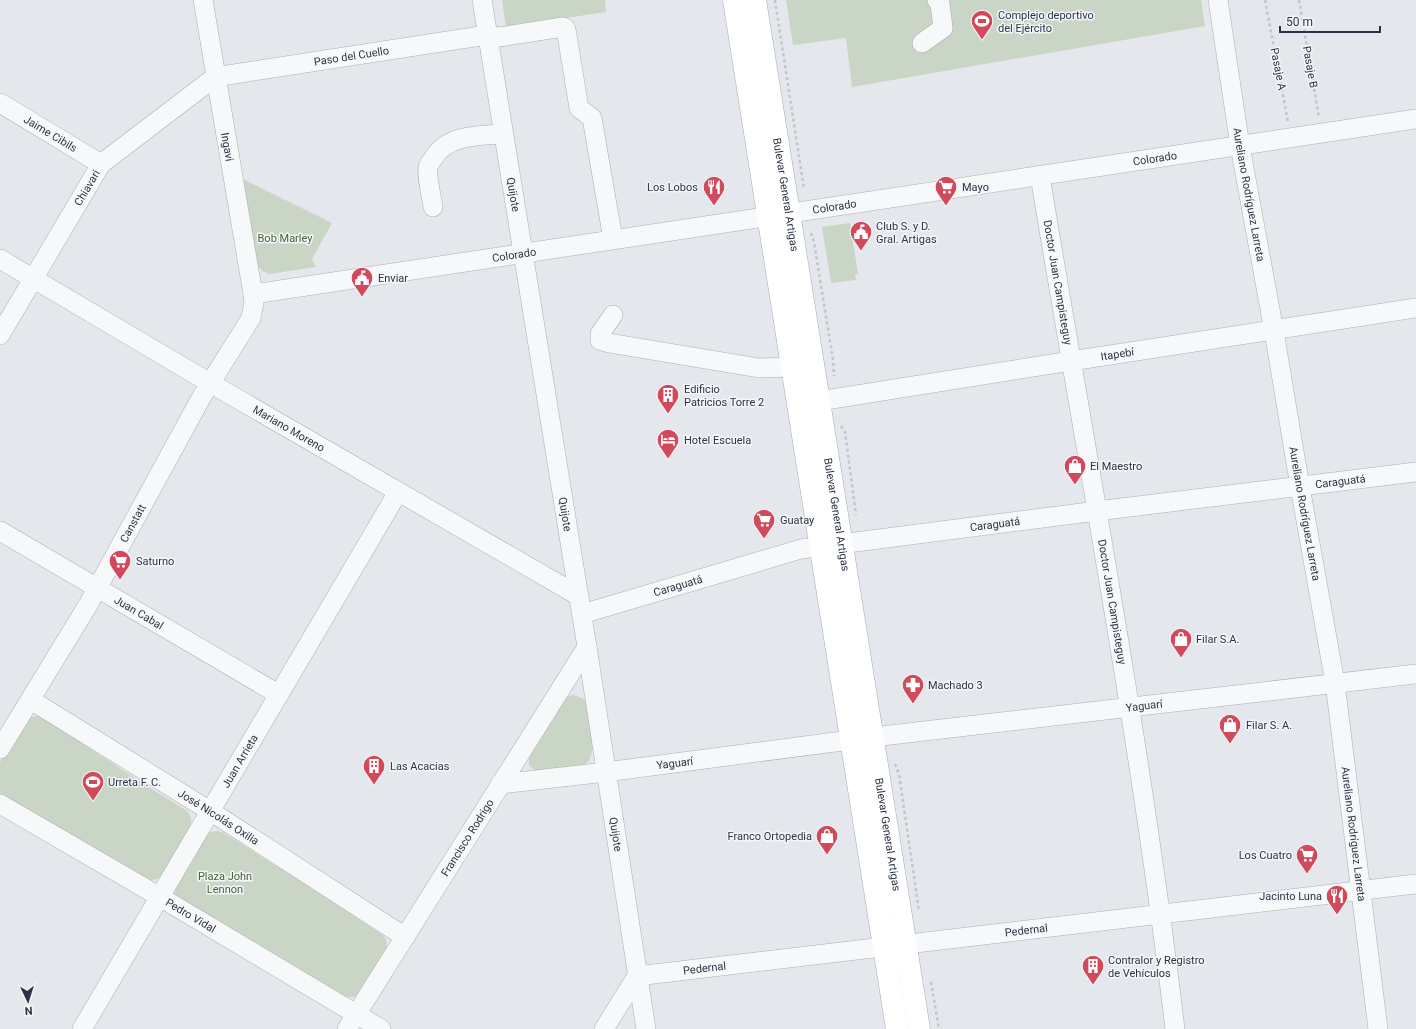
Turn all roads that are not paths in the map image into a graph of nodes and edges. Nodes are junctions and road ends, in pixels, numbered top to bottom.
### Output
1 (203, 0) edge
2 (482, 0) edge
3 (734, 0) edge
4 (755, 0) edge
5 (937, 0) edge
6 (1218, 0) edge
7 (487, 35) junction
8 (922, 43) dead end
9 (215, 77) junction
10 (0, 103) edge
11 (1416, 119) edge
12 (503, 134) junction
13 (1240, 146) junction
14 (101, 164) junction
15 (1040, 176) junction
16 (432, 208) dead end
17 (779, 215) junction
18 (614, 239) junction
19 (522, 253) junction
20 (0, 259) edge
21 (33, 279) junction
22 (253, 294) junction
23 (1416, 308) edge
24 (613, 315) dead end
25 (1274, 331) junction
26 (0, 335) edge
27 (1071, 361) junction
28 (791, 367) junction
29 (210, 383) junction
30 (819, 401) junction
31 (1416, 472) edge
32 (1300, 487) junction
33 (398, 492) junction
34 (1097, 511) junction
35 (0, 531) edge
36 (832, 545) junction
37 (97, 587) junction
38 (581, 605) junction
39 (587, 647) junction
40 (1416, 674) edge
41 (1335, 683) junction
42 (278, 694) junction
43 (31, 700) junction
44 (1130, 708) junction
45 (873, 737) junction
46 (850, 740) junction
47 (0, 749) edge
48 (606, 772) junction
49 (500, 784) junction
50 (0, 804) edge
51 (210, 811) junction
52 (1416, 884) edge
53 (1360, 891) junction
54 (160, 897) junction
55 (1161, 914) junction
56 (405, 937) junction
57 (906, 945) junction
58 (884, 947) junction
59 (637, 976) junction
60 (351, 1022) edge
61 (82, 1029) edge
62 (381, 1029) edge
63 (604, 1029) edge
64 (646, 1029) edge
65 (897, 1029) edge
66 (919, 1029) edge
67 (1175, 1029) edge
68 (1378, 1029) edge

1 - 9 street, Ingavi
2 - 7 street, Quijote
3 - 17 main road, Bulevar General Artigas
4 - 17 main road, Bulevar General Artigas
5 - 8 street
6 - 13 street, Aureliano Rodríguez Larreta
7 - 9 street, Paso del Cuello
7 - 12 street, Quijote
7 - 18 street, Paso del Cuello
9 - 14 street, Chiavari
9 - 22 street, Ingavi
10 - 14 street, Jaime Cibils
11 - 13 street, Colorado
12 - 16 street
12 - 19 street, Quijote
13 - 15 street, Colorado
13 - 25 street, Aureliano Rodríguez Larreta
14 - 21 street, Chiavari
15 - 17 street, Colorado
15 - 27 street, Doctor Juan Campisteguy
17 - 18 street, Colorado
17 - 28 main road, Bulevar General Artigas
17 - 30 main road, Bulevar General Artigas
18 - 19 street, Colorado
19 - 22 street, Colorado
19 - 38 street, Quijote
20 - 21 street, Mariano Moreno
21 - 26 street, Chiavari
21 - 29 street, Mariano Moreno
22 - 29 street, Canstatt
23 - 25 street, Itapebí
24 - 28 street
25 - 27 street, Itapebí
25 - 32 street, Aureliano Rodríguez Larreta
27 - 30 street, Itapebí
27 - 34 street, Doctor Juan Campisteguy
28 - 36 main road, Bulevar General Artigas
29 - 33 street, Mariano Moreno
29 - 37 street, Canstatt
30 - 36 main road, Bulevar General Artigas
31 - 32 street, Caraguatá
32 - 34 street, Caraguatá
32 - 41 street, Aureliano Rodríguez Larreta
33 - 38 street, Mariano Moreno
33 - 42 street, Juan Arrieta
34 - 36 street, Caraguatá
34 - 44 street, Doctor Juan Campisteguy
35 - 37 street, Juan Cabal
36 - 38 street, Caraguatá
36 - 45 main road, Bulevar General Artigas
36 - 46 main road, Bulevar General Artigas
37 - 42 street, Juan Cabal
37 - 43 street, Canstatt
38 - 39 street, Quijote
39 - 48 street, Quijote
39 - 49 street, Francisco Rodrigo
40 - 41 street, Yaguarí
41 - 44 street, Yaguarí
41 - 53 street, Aureliano Rodríguez Larreta
42 - 51 street, Juan Arrieta
43 - 47 street, Canstatt
43 - 51 street, José Nicolás Oxilia
44 - 45 street, Yaguarí
44 - 55 street, Doctor Juan Campisteguy
45 - 57 main road, Bulevar General Artigas
46 - 48 street, Yaguarí
46 - 58 main road, Bulevar General Artigas
48 - 49 street, Yaguarí
48 - 59 street, Quijote
49 - 56 street, Francisco Rodrigo
50 - 54 street, Pedro Vidal
51 - 54 street, Juan Arrieta
51 - 56 street, José Nicolás Oxilia
52 - 53 street, Pedernal
53 - 55 street, Pedernal
53 - 68 street, Aureliano Rodríguez Larreta
54 - 60 street, Pedro Vidal
54 - 61 street, Juan Arrieta
55 - 57 street, Pedernal
55 - 67 street, Doctor Juan Campisteguy
56 - 60 street, Francisco Rodrigo
57 - 58 street, Pedernal
57 - 66 main road, Bulevar General Artigas
58 - 59 street, Pedernal
58 - 65 main road, Bulevar General Artigas
59 - 63 street
59 - 64 street, Quijote
60 - 62 street, Pedro Vidal

